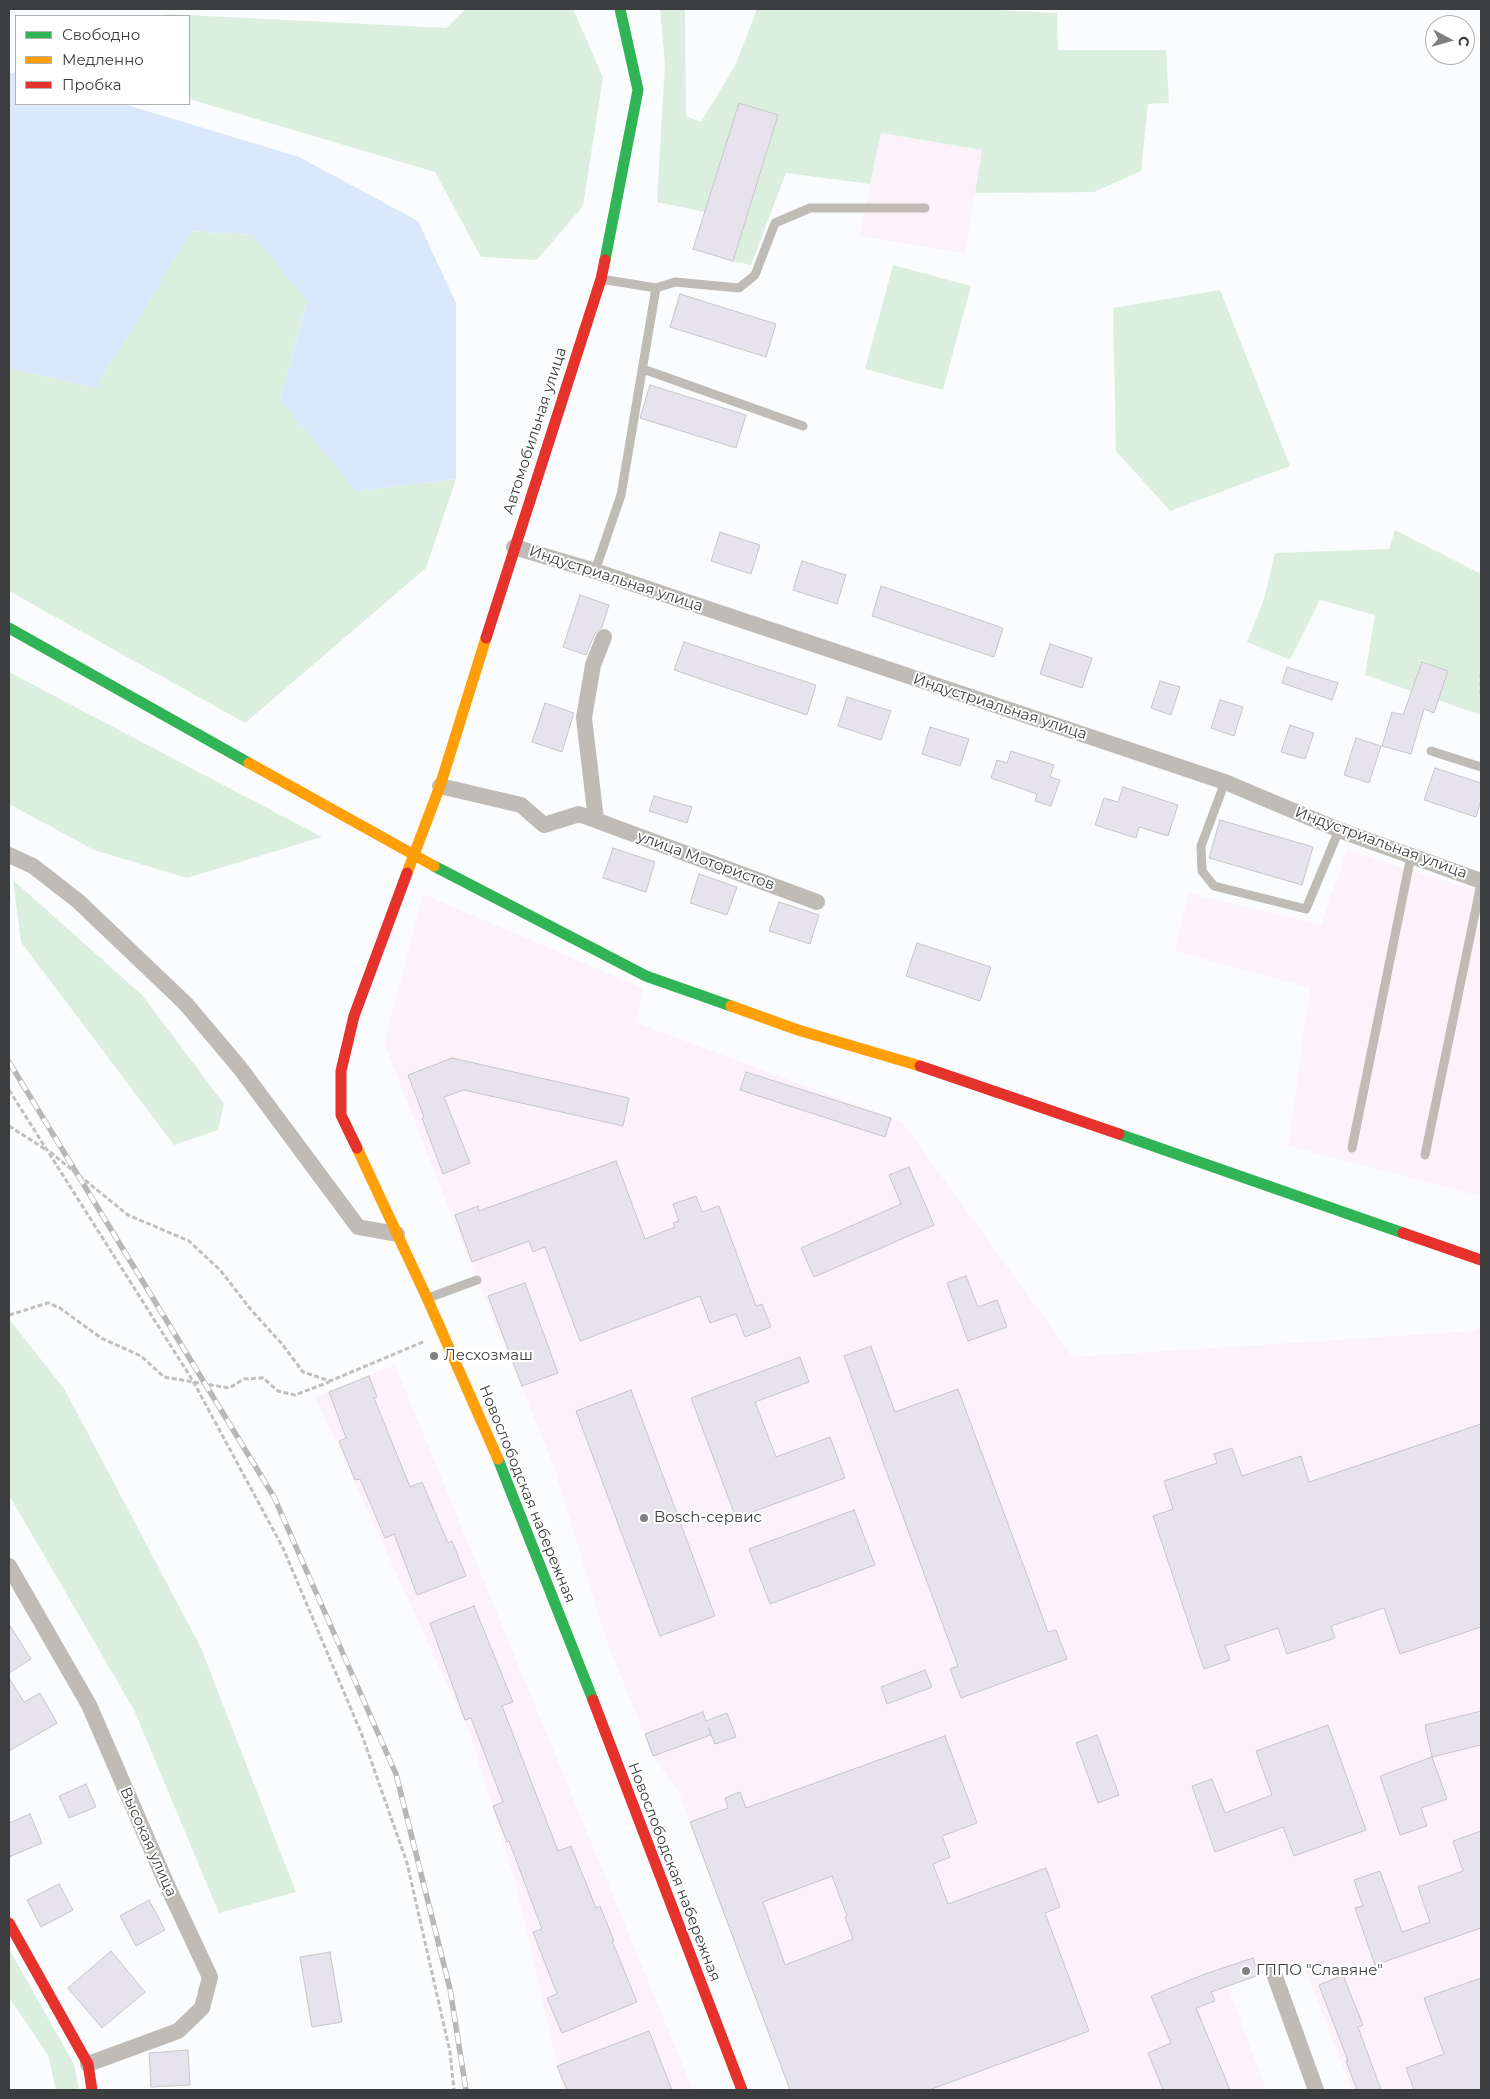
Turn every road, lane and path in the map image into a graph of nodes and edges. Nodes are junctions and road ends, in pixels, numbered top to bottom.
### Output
1 (620, 9) edge
2 (925, 208) dead end
3 (601, 278) junction
4 (656, 288) junction
5 (643, 369) junction
6 (803, 426) dead end
7 (514, 547) junction
8 (595, 571) junction
9 (9, 628) edge
10 (604, 637) dead end
11 (1481, 674) edge
12 (1481, 696) edge
13 (1431, 751) dead end
14 (1481, 766) edge
15 (1225, 782) junction
16 (440, 786) junction
17 (596, 820) junction
18 (1339, 830) junction
19 (9, 855) edge
20 (413, 855) junction
21 (1411, 856) junction
22 (1481, 882) edge
23 (817, 902) dead end
24 (9, 1090) edge
25 (9, 1126) edge
26 (1352, 1148) dead end
27 (47, 1150) junction
28 (1425, 1155) dead end
29 (397, 1234) junction
30 (1481, 1260) edge
31 (478, 1280) dead end
32 (427, 1298) junction
33 (9, 1315) edge
34 (442, 1334) junction
35 (193, 1381) junction
36 (330, 1381) junction
37 (9, 1566) edge
38 (9, 1923) edge
39 (1273, 1971) dead end
40 (88, 2064) junction
41 (92, 2090) edge
42 (454, 2090) edge
43 (742, 2090) edge
44 (1316, 2090) edge

1 - 3 street, Автомобильная улица
2 - 4 lane
3 - 4 lane
3 - 7 street, Автомобильная улица
4 - 5 lane
5 - 6 lane
5 - 8 lane
7 - 8 street, Индустриальная улица
7 - 16 street, Автомобильная улица
8 - 15 street, Индустриальная улица
9 - 20 street
10 - 17 street
11 - 12 path
13 - 14 lane
15 - 18 street, Индустриальная улица
15 - 18 lane
16 - 17 street, улица Мотористов
16 - 20 street, Автомобильная улица
17 - 23 street, улица Мотористов
18 - 21 street, Индустриальная улица
19 - 29 street
20 - 29 street, Новослободская набережная
20 - 30 street
21 - 22 street, Индустриальная улица
21 - 26 lane
22 - 28 lane
24 - 27 path
25 - 27 path
27 - 35 path
27 - 36 path
29 - 32 street, Новослободская набережная
31 - 32 lane
32 - 34 street, Новослободская набережная
33 - 35 path
34 - 36 path
34 - 43 street, Новослободская набережная
35 - 36 path
35 - 42 path
37 - 40 street, Высокая улица
38 - 40 street
39 - 44 street
40 - 41 street

